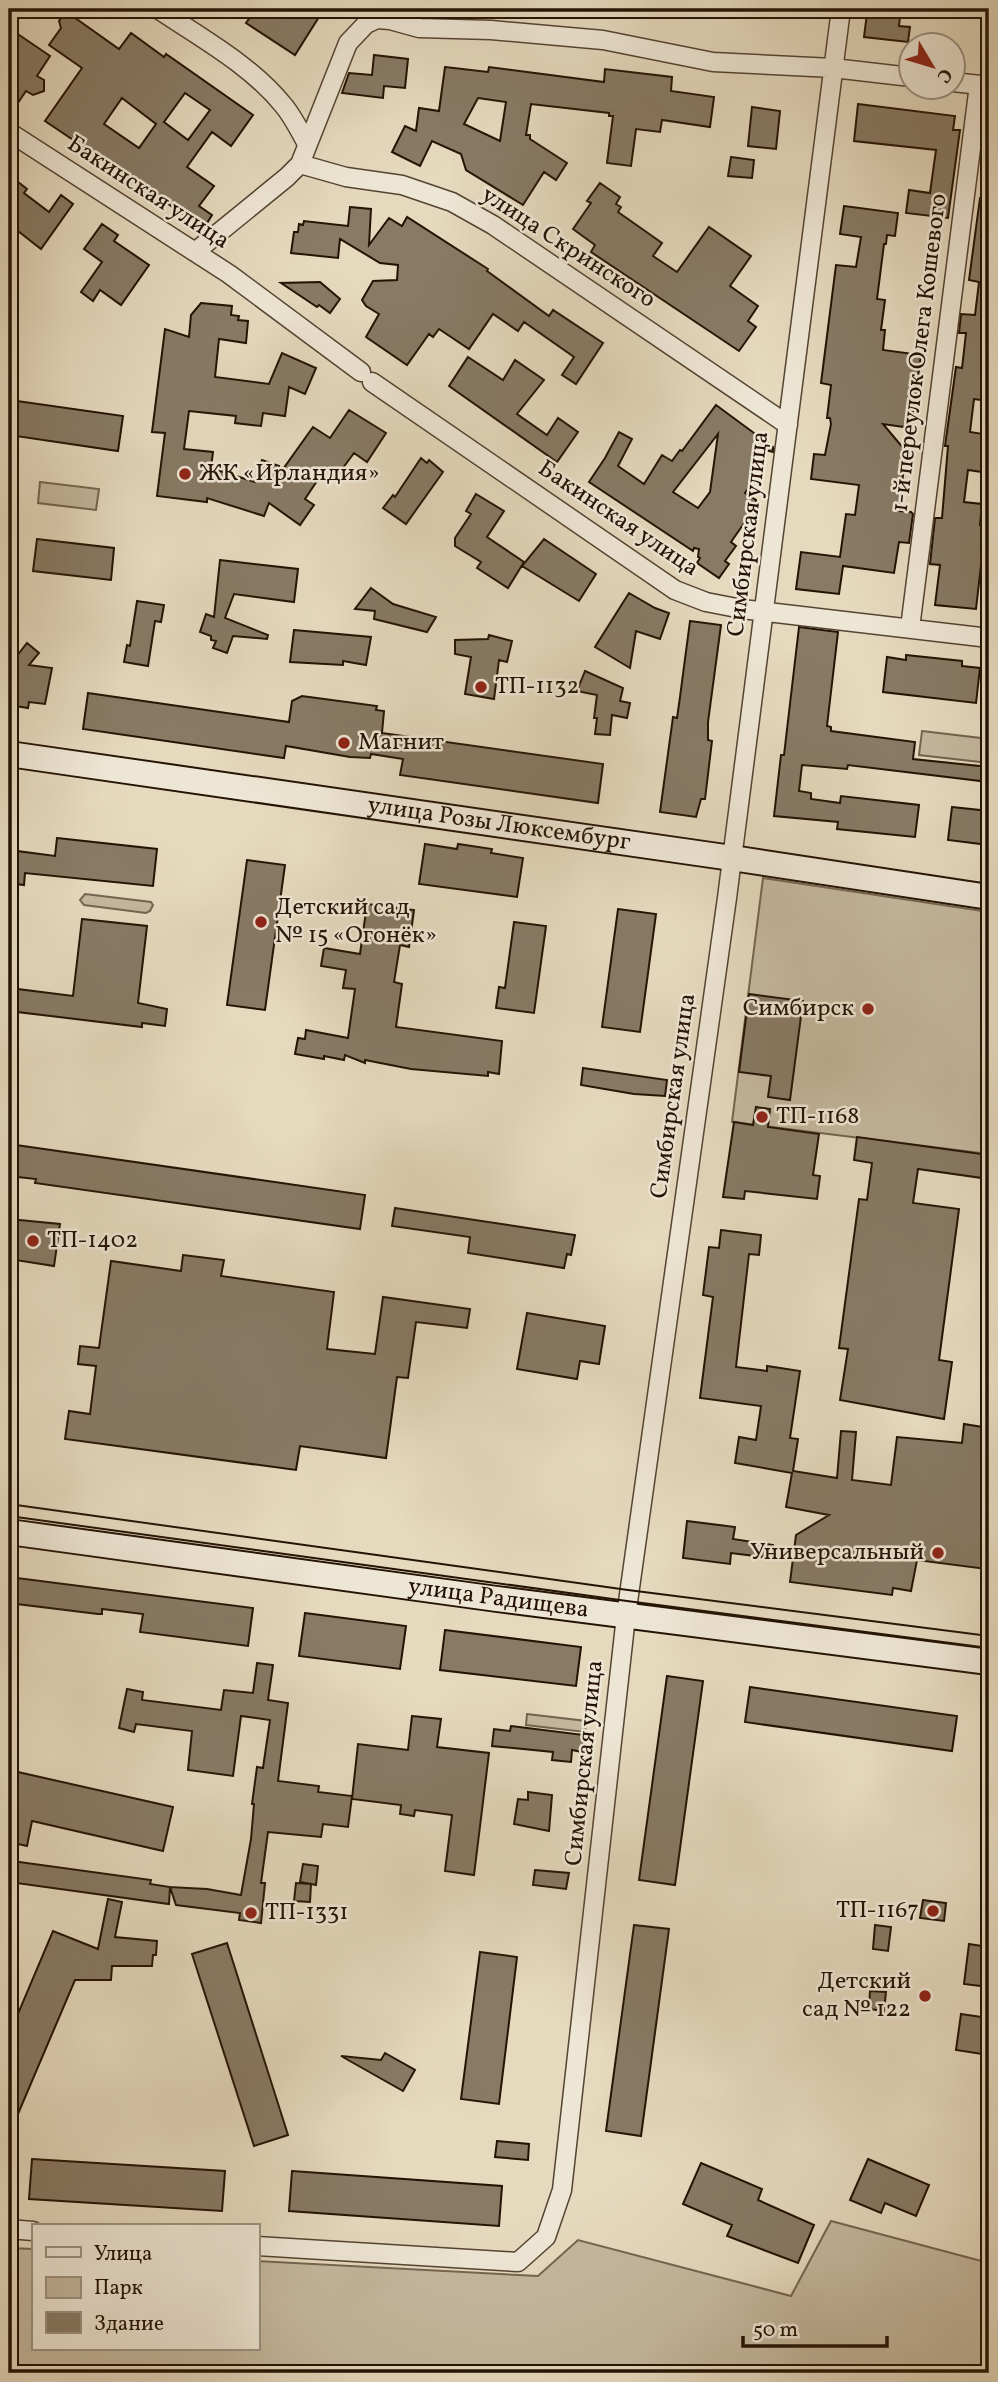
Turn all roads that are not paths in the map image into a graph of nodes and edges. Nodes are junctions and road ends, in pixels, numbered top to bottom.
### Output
1 (158, 9) edge
2 (841, 9) edge
3 (391, 14) edge
4 (833, 68) junction
5 (897, 75) edge
6 (984, 85) edge
7 (9, 132) edge
8 (307, 144) junction
9 (300, 164) junction
10 (195, 252) junction
11 (788, 425) junction
12 (764, 611) junction
13 (910, 628) junction
14 (989, 638) edge
15 (9, 754) edge
16 (732, 858) junction
17 (989, 897) edge
18 (9, 1532) edge
19 (626, 1616) junction
20 (989, 1662) edge
21 (9, 2229) edge
22 (32, 2231) edge
23 (259, 2245) edge

1 - 8 street
2 - 4 street, Симбирская улица
3 - 4 street
3 - 8 street
4 - 5 street
4 - 11 street, Симбирская улица
6 - 13 street, 1-й переулок Олега Кошевого
7 - 10 street, Бакинская улица
8 - 9 street
9 - 10 street
9 - 11 street, улица Скринского
10 - 12 street, Бакинская улица
11 - 12 street, Симбирская улица
12 - 13 street, Бакинская улица
12 - 16 street, Симбирская улица
13 - 14 street, Бакинская улица
15 - 16 main road, улица Розы Люксембург
16 - 17 main road, улица Розы Люксембург
16 - 19 street, Симбирская улица
18 - 19 main road, улица Радищева
19 - 20 main road, улица Радищева
19 - 23 street, Симбирская улица
21 - 22 street

